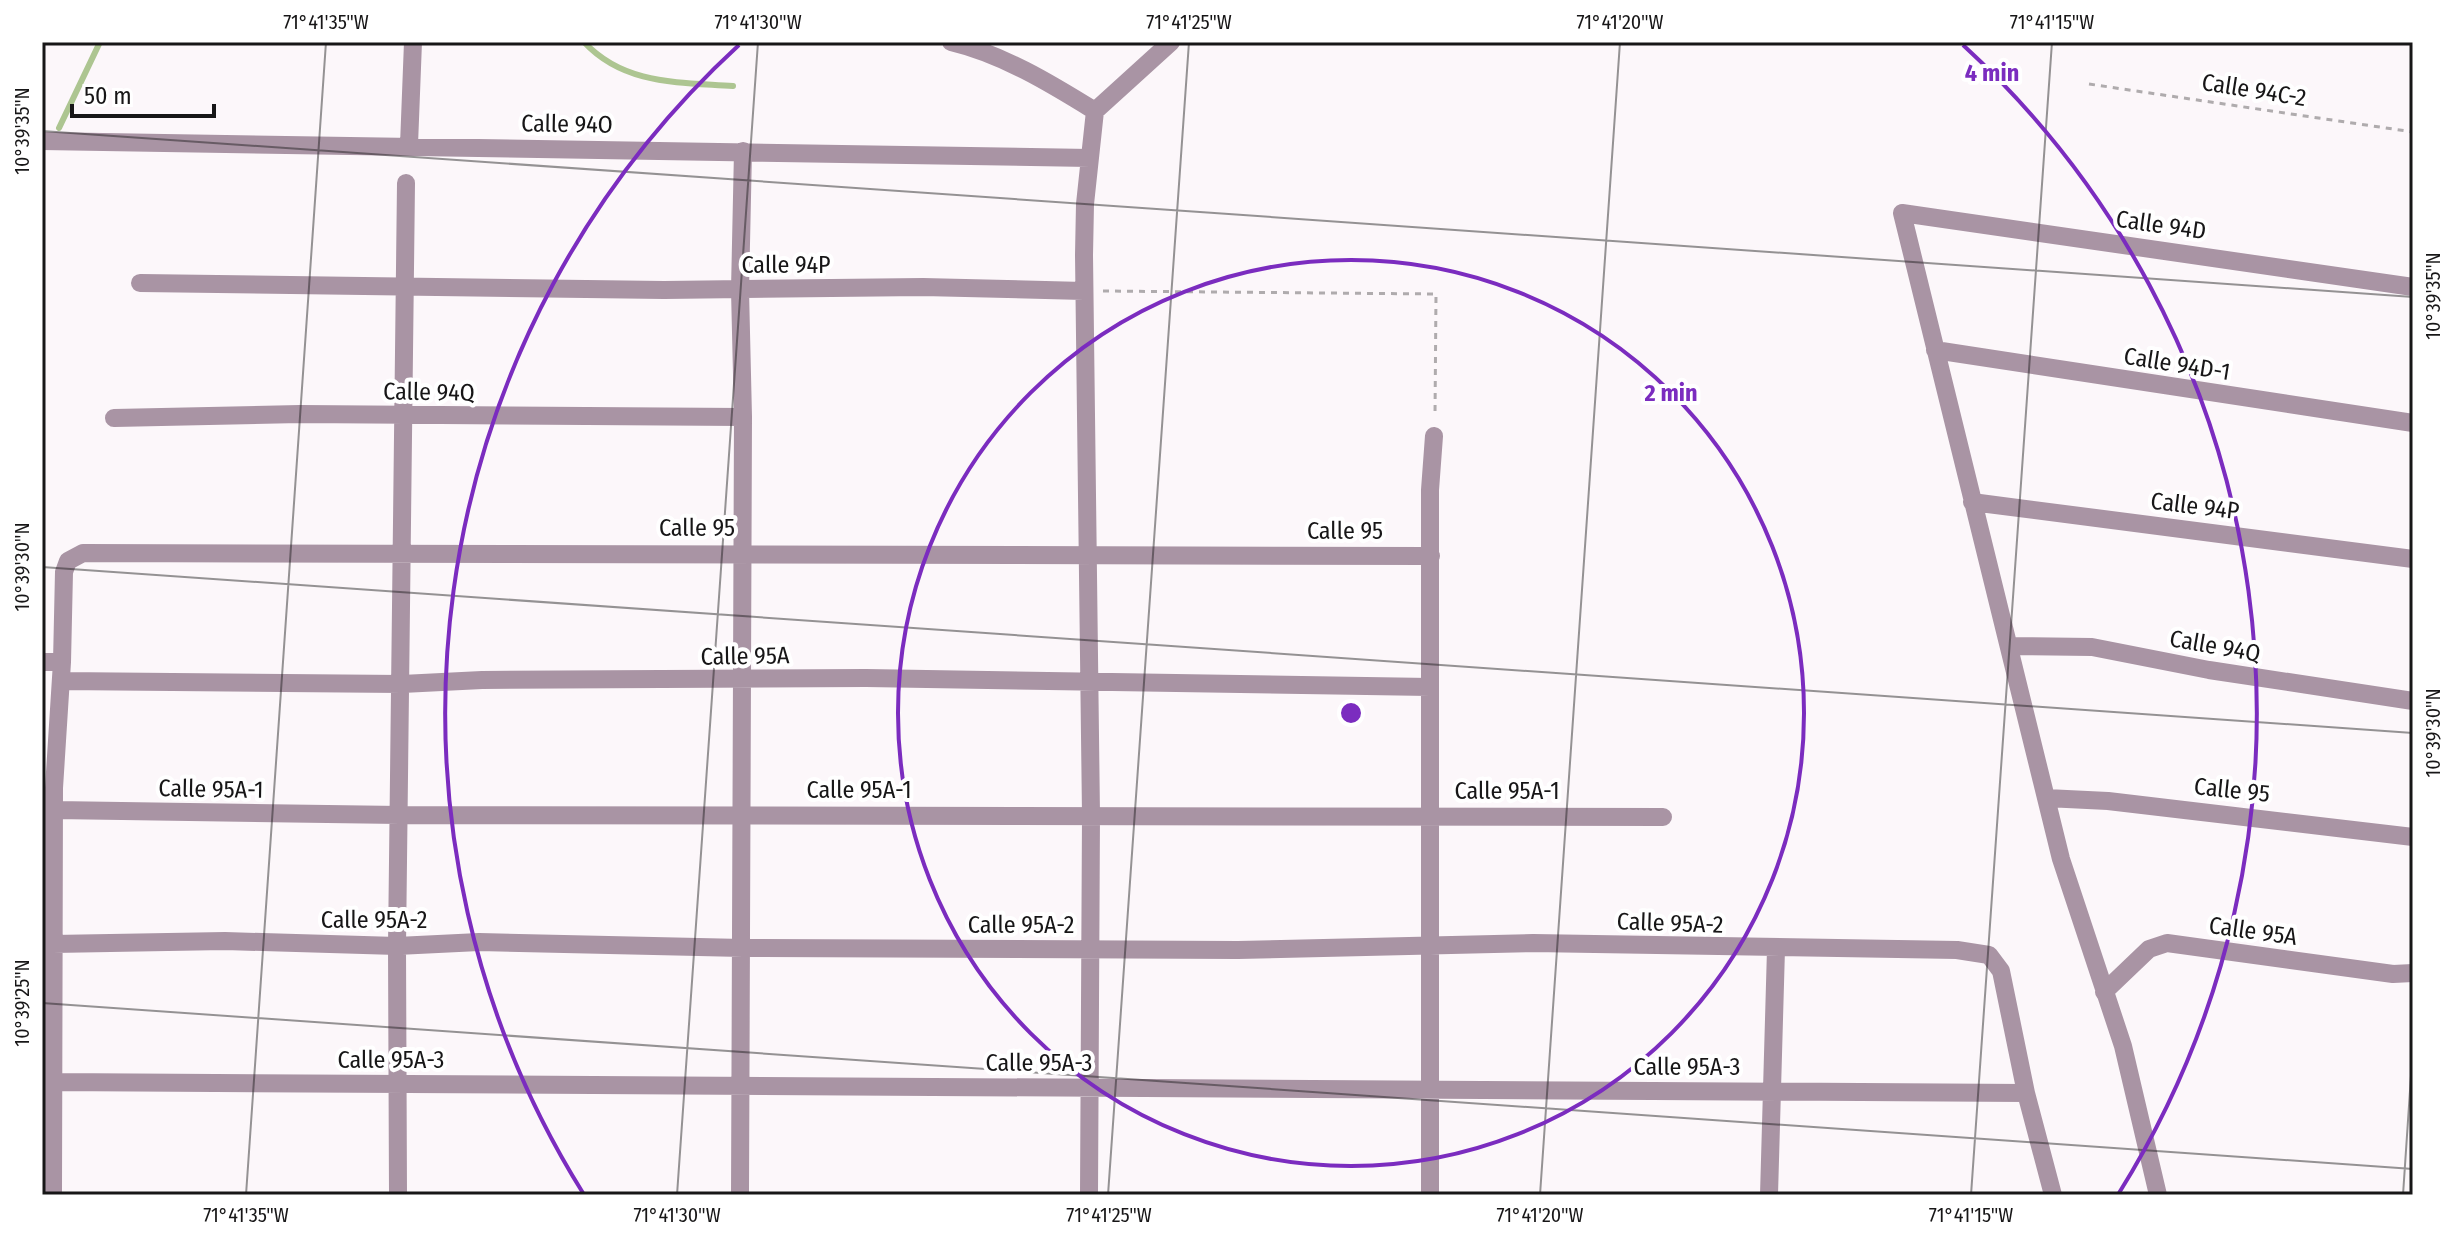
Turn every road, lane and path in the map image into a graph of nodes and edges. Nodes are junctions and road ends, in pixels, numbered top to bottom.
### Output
1 (413, 42) edge
2 (951, 42) edge
3 (1171, 42) edge
4 (980, 45) edge
5 (2089, 84) dead end
6 (1095, 111) junction
7 (2413, 132) edge
8 (42, 141) edge
9 (409, 145) junction
10 (743, 151) junction
11 (1090, 158) junction
12 (406, 183) dead end
13 (140, 283) dead end
14 (2413, 287) edge
15 (403, 288) junction
16 (740, 290) junction
17 (1084, 291) junction
18 (1935, 350) junction
19 (403, 417) junction
20 (743, 417) junction
21 (114, 418) dead end
22 (2413, 423) edge
23 (1434, 436) joint
24 (1972, 502) junction
25 (402, 552) junction
26 (742, 552) junction
27 (1087, 556) junction
28 (1431, 556) junction
29 (2413, 559) edge
30 (2009, 646) junction
31 (42, 662) edge
32 (61, 671) junction
33 (741, 681) junction
34 (1089, 683) junction
35 (402, 684) junction
36 (1430, 687) junction
37 (2413, 701) edge
38 (48, 788) edge
39 (2046, 798) junction
40 (55, 810) junction
41 (743, 814) junction
42 (400, 815) junction
43 (1091, 815) junction
44 (1430, 815) junction
45 (1663, 817) dead end
46 (2413, 837) edge
47 (48, 916) edge
48 (53, 944) junction
49 (1432, 945) junction
50 (397, 946) junction
51 (743, 948) junction
52 (1087, 949) junction
53 (1776, 949) junction
54 (2413, 973) edge
55 (2104, 992) junction
56 (52, 1082) junction
57 (397, 1084) junction
58 (739, 1085) junction
59 (1091, 1087) junction
60 (1429, 1089) junction
61 (1770, 1091) junction
62 (2026, 1093) junction
63 (53, 1195) edge
64 (398, 1195) edge
65 (740, 1195) edge
66 (1089, 1195) edge
67 (1430, 1195) edge
68 (1769, 1195) edge
69 (2053, 1195) edge
70 (2158, 1195) edge

1 - 9 street
2 - 4 street
3 - 6 street
4 - 6 street
5 - 7 path, Calle 94C-2
6 - 11 street
8 - 9 street, Calle 94O
9 - 10 street, Calle 94O
10 - 11 street, Calle 94O
10 - 16 street
11 - 17 street
12 - 15 street
13 - 15 street, Calle 94P
14 - 18 street, Calle 94D
15 - 16 street, Calle 94P
15 - 19 street
16 - 17 street, Calle 94P
16 - 20 street
17 - 23 path
17 - 27 street
18 - 22 street, Calle 94D-1
18 - 24 street
19 - 20 street, Calle 94Q
19 - 21 street, Calle 94Q
19 - 25 street
20 - 26 street
23 - 28 street
24 - 29 street, Calle 94P
24 - 30 street
25 - 26 street, Calle 95
25 - 32 street, Calle 95
25 - 35 street
26 - 27 street, Calle 95
26 - 33 street
27 - 28 street, Calle 95
27 - 34 street
28 - 36 street
30 - 37 street, Calle 94Q
30 - 39 street
31 - 32 street, Calle 95A
32 - 35 street, Calle 95A
32 - 38 street
33 - 34 street, Calle 95A
33 - 35 street, Calle 95A
33 - 41 street
34 - 36 street, Calle 95A
34 - 43 street
35 - 42 street
36 - 44 street
38 - 40 street
39 - 46 street, Calle 95
39 - 55 street
40 - 42 street, Calle 95A-1
40 - 47 street
41 - 42 street, Calle 95A-1
41 - 43 street, Calle 95A-1
41 - 51 street
42 - 50 street
43 - 44 street, Calle 95A-1
43 - 52 street
44 - 45 street, Calle 95A-1
44 - 49 street
47 - 48 street
48 - 50 street, Calle 95A-2
48 - 56 street
49 - 52 street, Calle 95A-2
49 - 53 street, Calle 95A-2
49 - 60 street
50 - 51 street, Calle 95A-2
50 - 57 street
51 - 52 street, Calle 95A-2
51 - 58 street
52 - 59 street
53 - 61 street
53 - 62 street, Calle 95A-2
54 - 55 street, Calle 95A
55 - 70 street
56 - 57 street, Calle 95A-3
56 - 63 street
57 - 58 street, Calle 95A-3
57 - 64 street
58 - 59 street, Calle 95A-3
58 - 65 street
59 - 60 street, Calle 95A-3
59 - 66 street
60 - 61 street, Calle 95A-3
60 - 67 street
61 - 62 street, Calle 95A-3
61 - 68 street
62 - 69 street

